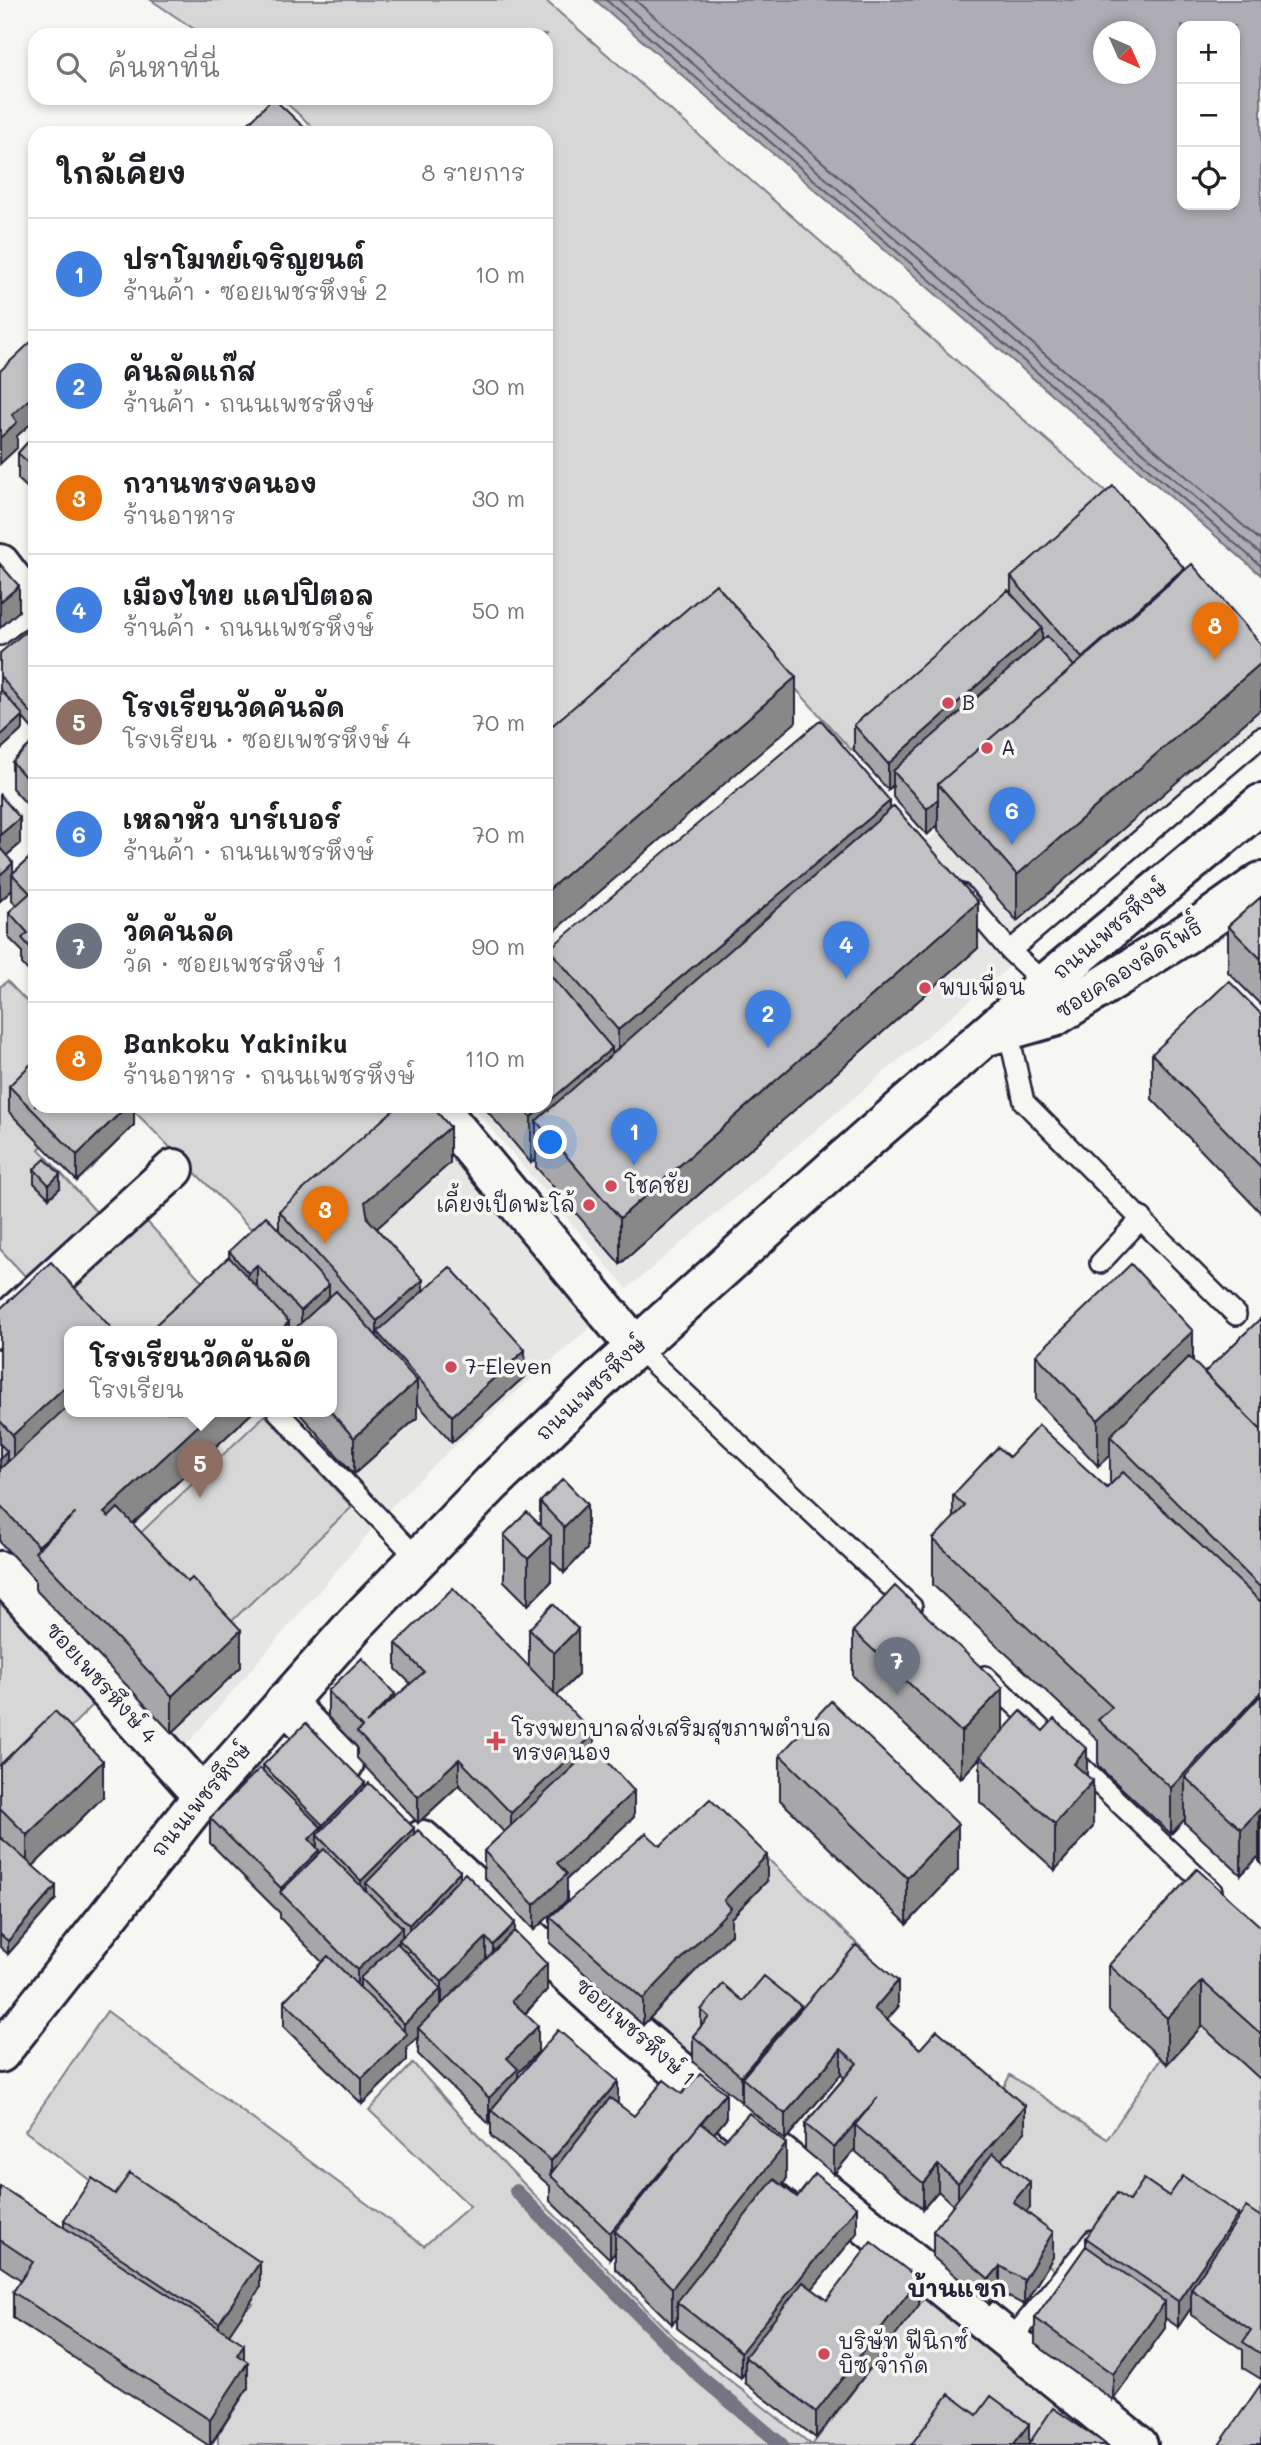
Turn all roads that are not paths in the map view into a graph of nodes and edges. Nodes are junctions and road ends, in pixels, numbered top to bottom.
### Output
1 (25, 591) edge
2 (0, 635) edge
3 (1261, 737) edge
4 (1261, 803) edge
5 (950, 881) edge
6 (1261, 881) edge
7 (1010, 951) junction
8 (1045, 984) junction
9 (997, 1033) junction
10 (443, 1113) edge
11 (174, 1169) dead end
12 (1142, 1218) junction
13 (1100, 1263) dead end
14 (1236, 1315) dead end
15 (0, 1328) edge
16 (636, 1347) junction
17 (283, 1417) edge
18 (418, 1559) junction
19 (0, 1571) edge
20 (926, 1620) edge
21 (975, 1667) edge
22 (285, 1702) junction
23 (371, 1791) edge
24 (203, 1796) junction
25 (398, 1818) edge
26 (1224, 1902) edge
27 (0, 2053) edge
28 (1098, 2234) edge
29 (1010, 2342) junction
30 (1138, 2445) edge

1 - 2 lane
3 - 7 lane
4 - 8 street, ถนนเพชรหึงษ์
5 - 7 lane
6 - 9 street, ซอยคลองลัดโพธิ์
7 - 8 lane
8 - 9 street, ถนนเพชรหึงษ์
9 - 12 lane
9 - 16 street, ถนนเพชรหึงษ์
10 - 16 street
11 - 15 street
12 - 13 lane
12 - 14 lane
16 - 18 street, ถนนเพชรหึงษ์
16 - 20 lane
17 - 18 lane
18 - 22 street, ถนนเพชรหึงษ์
19 - 24 street, ซอยเพชรหึงษ์ 4
21 - 26 lane
22 - 23 street
22 - 24 street, ถนนเพชรหึงษ์
24 - 27 street, ถนนเพชรหึงษ์
25 - 29 street, ซอยเพชรหึงษ์ 1
28 - 29 lane
29 - 30 street, ซอยเพชรหึงษ์ 1

